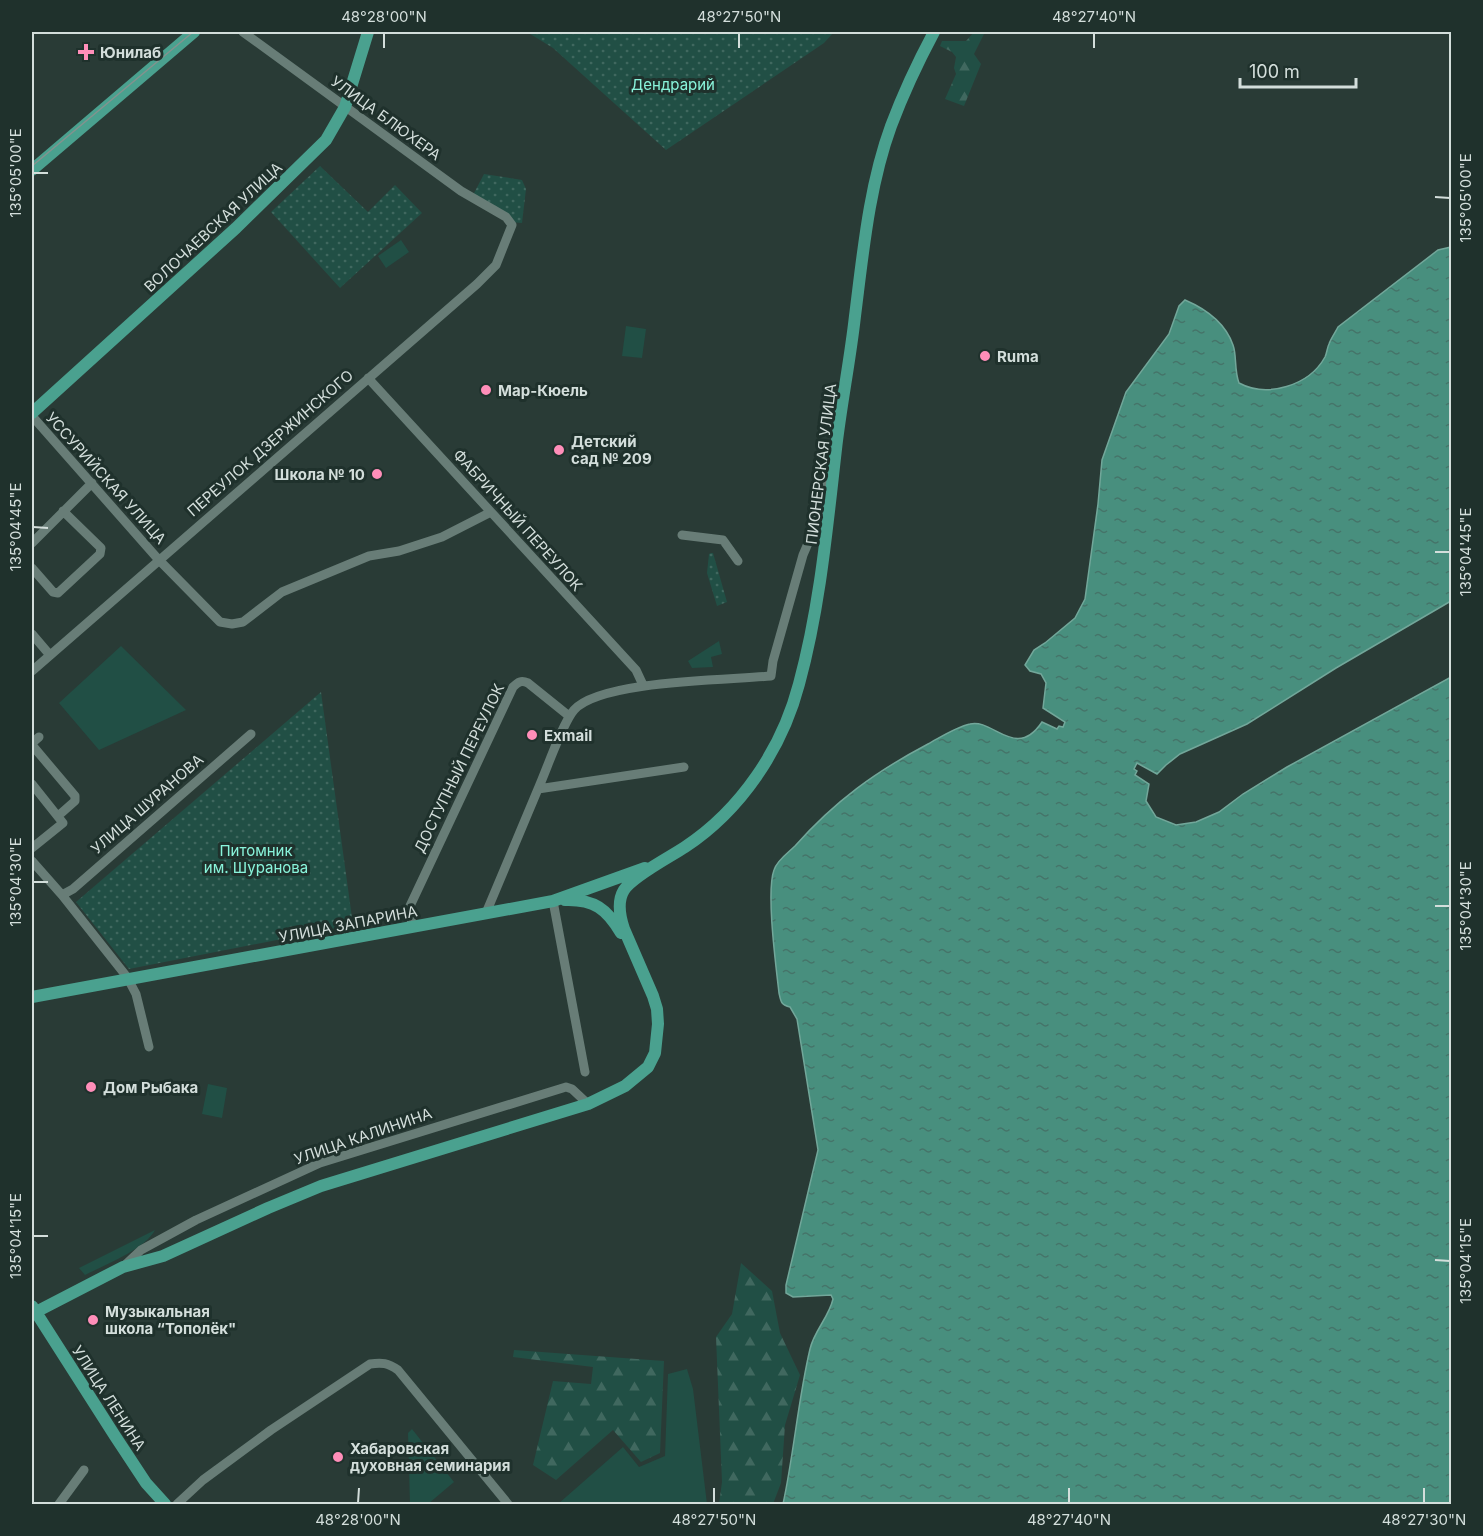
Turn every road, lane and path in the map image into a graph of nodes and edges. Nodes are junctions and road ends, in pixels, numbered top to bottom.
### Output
1 (194, 32) edge
2 (243, 32) edge
3 (368, 32) edge
4 (934, 32) edge
5 (345, 107) junction
6 (32, 170) edge
7 (512, 225) joint
8 (368, 378) junction
9 (32, 414) edge
10 (836, 448) junction
11 (92, 483) junction
12 (63, 511) junction
13 (491, 512) junction
14 (682, 535) dead end
15 (32, 543) edge
16 (158, 559) junction
17 (738, 561) dead end
18 (32, 568) edge
19 (32, 634) edge
20 (49, 654) junction
21 (32, 671) edge
22 (643, 685) junction
23 (569, 716) junction
24 (251, 734) dead end
25 (34, 742) edge
26 (684, 767) dead end
27 (32, 784) edge
28 (538, 789) junction
29 (58, 816) junction
30 (32, 848) edge
31 (665, 860) junction
32 (32, 861) edge
33 (62, 895) junction
34 (553, 901) junction
35 (486, 913) junction
36 (412, 927) junction
37 (637, 960) junction
38 (127, 980) junction
39 (32, 997) edge
40 (149, 1047) dead end
41 (585, 1072) dead end
42 (588, 1104) junction
43 (123, 1267) junction
44 (33, 1310) edge
45 (84, 1470) dead end
46 (59, 1504) edge
47 (165, 1504) edge
48 (177, 1504) edge
49 (508, 1504) edge

1 - 6 main road
2 - 5 street, УЛИЦА БЛЮХЕРА
3 - 5 main road, ВОЛОЧАЕВСКАЯ УЛИЦА
4 - 10 main road, ПИОНЕРСКАЯ УЛИЦА
5 - 7 street, УЛИЦА БЛЮХЕРА
5 - 9 main road, ВОЛОЧАЕВСКАЯ УЛИЦА
7 - 8 street, ПЕРЕУЛОК ДЗЕРЖИНСКОГО
8 - 13 street, ФАБРИЧНЫЙ ПЕРЕУЛОК
8 - 16 street, ПЕРЕУЛОК ДЗЕРЖИНСКОГО
9 - 11 street, УССУРИЙСКАЯ УЛИЦА
10 - 22 street
10 - 31 main road, ПИОНЕРСКАЯ УЛИЦА
11 - 12 street
11 - 16 street, УССУРИЙСКАЯ УЛИЦА
12 - 15 street
12 - 18 street
13 - 16 street, УССУРИЙСКАЯ УЛИЦА
13 - 22 street, ФАБРИЧНЫЙ ПЕРЕУЛОК
14 - 17 street
16 - 20 street, ПЕРЕУЛОК ДЗЕРЖИНСКОГО
19 - 20 street
20 - 21 street, ПЕРЕУЛОК ДЗЕРЖИНСКОГО
22 - 23 street
23 - 28 street
23 - 36 street, ДОСТУПНЫЙ ПЕРЕУЛОК
24 - 33 street, УЛИЦА ШУРАНОВА
25 - 29 street
26 - 28 street
27 - 29 street
28 - 35 street
29 - 30 street
31 - 34 main road, УЛИЦА ЗАПАРИНА
31 - 37 main road
32 - 33 street
33 - 38 street
34 - 35 main road, УЛИЦА ЗАПАРИНА
34 - 37 main road
34 - 41 street
35 - 36 main road, УЛИЦА ЗАПАРИНА
36 - 38 main road, УЛИЦА ЗАПАРИНА
37 - 42 main road, УЛИЦА КАЛИНИНА
38 - 39 main road, УЛИЦА ЗАПАРИНА
38 - 40 street
42 - 43 main road, УЛИЦА КАЛИНИНА
42 - 43 street, УЛИЦА КАЛИНИНА
43 - 44 main road, УЛИЦА КАЛИНИНА
44 - 47 main road, УЛИЦА ЛЕНИНА
45 - 46 street
48 - 49 street

